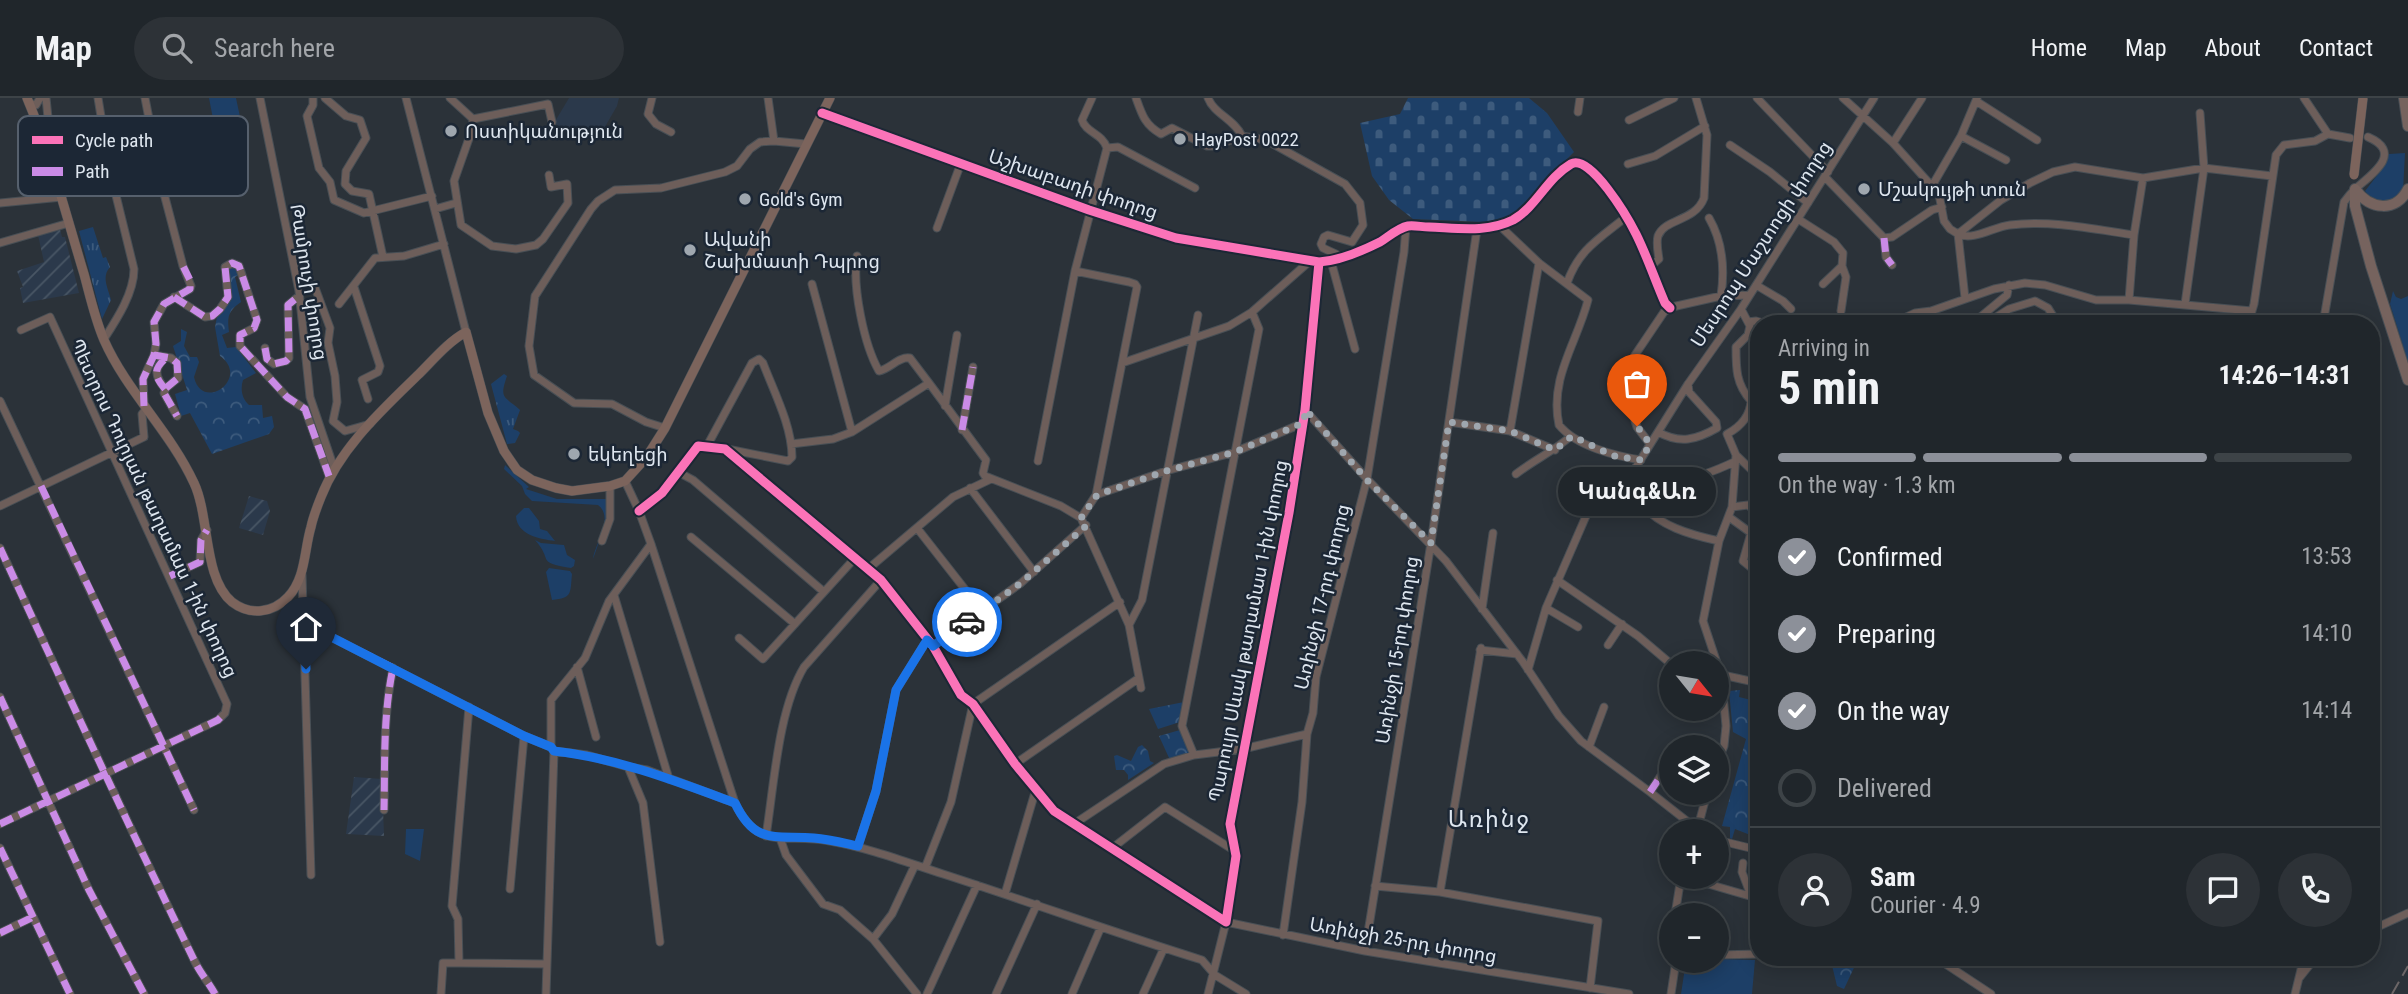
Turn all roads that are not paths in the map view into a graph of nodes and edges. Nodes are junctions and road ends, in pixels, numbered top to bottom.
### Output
1 (40, 98) edge
2 (46, 98) edge
3 (98, 98) edge
4 (145, 98) edge
5 (260, 98) edge
6 (325, 98) edge
7 (406, 98) edge
8 (463, 98) edge
9 (652, 98) edge
10 (768, 98) edge
11 (830, 98) edge
12 (1092, 98) edge
13 (1136, 98) edge
14 (1208, 98) edge
15 (1580, 98) edge
16 (1674, 98) edge
17 (1696, 98) edge
18 (1757, 98) edge
19 (1843, 98) edge
20 (1874, 98) edge
21 (1922, 98) edge
22 (2304, 98) edge
23 (2363, 98) edge
24 (2404, 98) edge
25 (452, 99) edge
26 (1977, 100) edge
27 (28, 101) edge
28 (313, 102) edge
29 (1578, 111) dead end
30 (822, 113) junction
31 (2200, 113) dead end
32 (48, 116) edge
33 (101, 116) edge
34 (148, 116) edge
35 (1864, 116) junction
36 (473, 119) junction
37 (1629, 120) dead end
38 (552, 121) dead end
39 (1705, 126) junction
40 (2408, 126) edge
41 (671, 132) dead end
42 (2328, 134) junction
43 (1242, 135) junction
44 (1961, 136) junction
45 (2368, 137) dead end
46 (2350, 138) dead end
47 (2038, 140) dead end
48 (774, 141) junction
49 (806, 144) junction
50 (1893, 144) junction
51 (1730, 145) dead end
52 (1107, 148) junction
53 (2006, 160) dead end
54 (961, 163) junction
55 (1628, 164) dead end
56 (2204, 168) junction
57 (549, 175) dead end
58 (1826, 175) junction
59 (2272, 176) junction
60 (2143, 178) junction
61 (1932, 186) junction
62 (1195, 188) dead end
63 (2408, 188) edge
64 (2355, 189) junction
65 (116, 196) edge
66 (165, 196) edge
67 (432, 196) junction
68 (62, 197) joint
69 (0, 203) edge
70 (1808, 203) junction
71 (456, 204) junction
72 (1942, 207) junction
73 (435, 209) junction
74 (1089, 210) junction
75 (372, 211) junction
76 (1626, 217) junction
77 (1709, 218) dead end
78 (1798, 219) junction
79 (69, 223) junction
80 (1406, 226) junction
81 (1500, 226) junction
82 (937, 228) dead end
83 (1477, 229) junction
84 (1958, 234) junction
85 (2134, 235) junction
86 (1884, 238) junction
87 (0, 243) edge
88 (444, 244) junction
89 (857, 256) dead end
90 (379, 257) junction
91 (1315, 261) junction
92 (1331, 261) junction
93 (1539, 263) junction
94 (1892, 265) dead end
95 (1842, 266) junction
96 (1650, 267) junction
97 (1075, 271) junction
98 (812, 284) dead end
99 (1567, 284) junction
100 (1823, 284) dead end
101 (1756, 285) junction
102 (2008, 285) junction
103 (309, 286) dead end
104 (354, 287) junction
105 (1749, 295) junction
106 (299, 296) junction
107 (1721, 296) junction
108 (174, 297) junction
109 (1965, 298) junction
110 (2129, 300) junction
111 (339, 304) dead end
112 (2185, 304) junction
113 (1670, 309) junction
114 (1741, 309) junction
115 (1791, 309) dead end
116 (1841, 311) dead end
117 (2252, 311) junction
118 (1252, 312) junction
119 (1198, 315) dead end
120 (1911, 315) edge
121 (1983, 315) edge
122 (1999, 315) edge
123 (2052, 315) edge
124 (2251, 315) edge
125 (2325, 315) edge
126 (1748, 322) joint
127 (1750, 326) edge
128 (1750, 326) edge
129 (21, 330) dead end
130 (466, 332) junction
131 (957, 335) dead end
132 (1193, 338) junction
133 (104, 340) junction
134 (265, 348) dead end
135 (1355, 349) dead end
136 (154, 355) junction
137 (166, 358) junction
138 (1122, 363) junction
139 (973, 367) dead end
140 (2408, 380) edge
141 (929, 383) junction
142 (1688, 384) junction
143 (165, 389) junction
144 (368, 399) dead end
145 (1750, 400) edge
146 (0, 401) edge
147 (945, 407) junction
148 (145, 408) junction
149 (1306, 410) junction
150 (1750, 412) edge
151 (177, 416) dead end
152 (1449, 422) junction
153 (1303, 423) junction
154 (370, 424) junction
155 (665, 428) junction
156 (962, 430) junction
157 (1510, 431) junction
158 (852, 432) junction
159 (1658, 432) junction
160 (1572, 436) junction
161 (791, 444) junction
162 (1650, 444) junction
163 (707, 446) junction
164 (725, 449) junction
165 (1555, 450) junction
166 (111, 452) junction
167 (1235, 452) junction
168 (1735, 458) junction
169 (1641, 460) junction
170 (1038, 461) dead end
171 (1750, 470) edge
172 (1166, 471) junction
173 (332, 472) junction
174 (678, 472) junction
175 (1516, 474) dead end
176 (1629, 476) junction
177 (992, 479) junction
178 (1367, 480) junction
179 (625, 481) junction
180 (41, 486) junction
181 (610, 486) junction
182 (970, 488) junction
183 (1097, 495) junction
184 (0, 506) edge
185 (1732, 507) junction
186 (1750, 507) edge
187 (639, 511) junction
188 (1729, 517) junction
189 (1083, 522) junction
190 (917, 528) junction
191 (207, 530) junction
192 (1750, 532) edge
193 (1493, 533) dead end
194 (1750, 536) edge
195 (691, 537) dead end
196 (602, 541) dead end
197 (1719, 541) junction
198 (1431, 543) junction
199 (651, 544) junction
200 (0, 548) edge
201 (855, 558) junction
202 (1750, 567) edge
203 (868, 569) junction
204 (302, 572) junction
205 (1034, 572) junction
206 (170, 576) junction
207 (881, 580) junction
208 (1557, 580) junction
209 (824, 592) junction
210 (614, 595) junction
211 (1120, 602) junction
212 (1546, 608) junction
213 (1482, 609) junction
214 (982, 611) junction
215 (304, 623) junction
216 (795, 624) junction
217 (1622, 624) junction
218 (1129, 625) junction
219 (1578, 627) dead end
220 (739, 638) dead end
221 (927, 640) junction
222 (1608, 645) dead end
223 (933, 646) junction
224 (1712, 651) edge
225 (1517, 654) junction
226 (1659, 654) edge
227 (577, 667) junction
228 (393, 668) junction
229 (1528, 670) junction
230 (1729, 677) edge
231 (1139, 678) junction
232 (1750, 681) edge
233 (1141, 688) dead end
234 (0, 697) edge
235 (973, 704) junction
236 (469, 707) junction
237 (1604, 707) dead end
238 (1307, 734) junction
239 (524, 736) junction
240 (596, 737) dead end
241 (163, 746) junction
242 (1589, 747) junction
243 (552, 749) junction
244 (1243, 749) junction
245 (1194, 755) junction
246 (1015, 764) junction
247 (628, 767) junction
248 (104, 773) junction
249 (1659, 778) edge
250 (669, 779) junction
251 (1036, 789) junction
252 (1650, 792) junction
253 (48, 800) junction
254 (735, 803) junction
255 (194, 810) dead end
256 (384, 810) dead end
257 (1683, 819) edge
258 (0, 824) edge
259 (1074, 824) junction
260 (766, 836) junction
261 (780, 838) junction
262 (1729, 843) edge
263 (858, 846) junction
264 (0, 848) edge
265 (1750, 848) dead end
266 (1115, 851) junction
267 (1235, 851) junction
268 (1743, 863) dead end
269 (915, 865) junction
270 (925, 869) junction
271 (311, 875) dead end
272 (977, 885) junction
273 (1375, 886) junction
274 (510, 889) dead end
275 (1725, 889) edge
276 (1750, 890) edge
277 (1440, 892) junction
278 (1005, 894) junction
279 (1750, 896) edge
280 (1037, 904) junction
281 (2408, 913) edge
282 (33, 917) junction
283 (1226, 922) junction
284 (2380, 926) edge
285 (1101, 927) junction
286 (0, 933) edge
287 (1283, 935) junction
288 (873, 939) junction
289 (660, 942) dead end
290 (1164, 948) junction
291 (1365, 951) junction
292 (1750, 954) edge
293 (1729, 955) edge
294 (459, 963) junction
295 (547, 964) junction
296 (1949, 966) edge
297 (2302, 966) edge
298 (2309, 966) edge
299 (1674, 973) edge
300 (1214, 975) junction
301 (2298, 980) junction
302 (1590, 988) junction
303 (70, 994) edge
304 (144, 994) edge
305 (215, 994) edge
306 (441, 994) edge
307 (547, 994) edge
308 (916, 994) edge
309 (927, 994) edge
310 (996, 994) edge
311 (1072, 994) edge
312 (1143, 994) edge
313 (1208, 994) edge
314 (1246, 994) edge
315 (1629, 994) edge
316 (1671, 994) edge
317 (1991, 994) edge
318 (2295, 994) edge

1 - 27 street
2 - 32 street
3 - 33 street
4 - 34 street
5 - 106 street, Թամրուչի փողոց
6 - 75 street
7 - 67 street
8 - 25 street
9 - 41 street
10 - 48 street
11 - 30 main road
12 - 52 street
13 - 43 street
14 - 43 street
15 - 29 street
16 - 37 street
17 - 39 street
18 - 58 street
19 - 35 street
20 - 35 street, Մեսրոպ Մաշտոցի փողոց
21 - 50 street
22 - 42 street
23 - 64 main road, bridge
24 - 40 highway
25 - 36 street
26 - 44 street
26 - 47 street
28 - 75 street
30 - 49 main road
30 - 54 street, Աշխաբադի փողոց
31 - 56 street
35 - 50 street
35 - 58 street, Մեսրոպ Մաշտոցի փողոց
36 - 38 street
36 - 71 street
39 - 55 street
39 - 96 street
42 - 46 street
42 - 59 street
43 - 92 street
44 - 53 street
44 - 61 street
45 - 64 street
48 - 49 street
48 - 155 street
49 - 155 main road
50 - 61 street
51 - 70 street
52 - 62 street
52 - 74 street
54 - 74 street, Աշխաբադի փողոց
54 - 82 street
56 - 59 street
56 - 60 street
56 - 112 street
57 - 71 street
58 - 70 street, Մեսրոպ Մաշտոցի փողոց
58 - 86 street
59 - 117 street
60 - 84 street
60 - 85 street
61 - 72 street
63 - 64 highway
64 - 125 street
64 - 140 highway
65 - 133 street
66 - 108 street
67 - 73 street
67 - 75 street
68 - 69 street
68 - 79 main road
70 - 78 street, Մեսրոպ Մաշտոցի փողոց
71 - 73 street
72 - 84 street
72 - 86 street
73 - 88 street
74 - 91 street, Աշխաբադի փողոց
74 - 97 street
75 - 90 street
76 - 81 street
76 - 96 street
76 - 99 street
77 - 107 street
78 - 95 street
78 - 101 street, Մեսրոպ Մաշտոցի փողոց
79 - 87 street
79 - 133 main road
80 - 83 street
80 - 92 street, Աշխաբադի փողոց
80 - 178 street, Առինջի 17-րդ փողոց
81 - 83 street
81 - 93 street
83 - 152 street, Առինջի 15-րդ փողոց
84 - 85 street
84 - 109 street
85 - 110 street
86 - 94 street
88 - 90 street
88 - 130 street
89 - 141 street
90 - 104 street
91 - 92 street, Աշխաբադի փողոց
91 - 118 street
91 - 149 street, Պարույր Սևակ թաղամաս 1-ին փողոց
92 - 135 street
93 - 99 street
93 - 157 street
95 - 100 street
95 - 116 street
96 - 113 street
97 - 138 street
97 - 170 street
98 - 158 street
99 - 160 street
101 - 105 street, Մեսրոպ Մաշտոցի փողոց
101 - 115 street
102 - 109 street
102 - 110 street
102 - 121 street
103 - 154 street
104 - 111 street
104 - 144 street
105 - 107 street
105 - 114 street, Մեսրոպ Մաշտոցի փողոց
106 - 134 street
106 - 173 street, Թամրուչի փողոց
107 - 113 street
108 - 136 street
108 - 173 street
109 - 120 street
110 - 112 street
112 - 117 street
113 - 162 street
114 - 126 street
114 - 142 street, Մեսրոպ Մաշտոցի փողոց
117 - 124 street
118 - 132 street
118 - 167 street
119 - 132 street
122 - 123 street
126 - 127 street
128 - 145 street
129 - 166 street, Պետրոս Դուրյան թաղամաս 1-ին փողոց
130 - 154 main road
130 - 181 main road
131 - 147 street
132 - 138 street
132 - 172 street
133 - 148 main road
136 - 137 street
136 - 148 street
137 - 143 street
137 - 143 street
138 - 183 street
139 - 156 street
141 - 147 street
141 - 158 street
142 - 159 street, Մեսրոպ Մաշտոցի փողոց
142 - 159 street
143 - 151 street
146 - 180 street
147 - 156 street
148 - 166 street
148 - 191 main road
149 - 153 street, Պարույր Սևակ թաղամաս 1-ին փողոց
149 - 178 street
150 - 168 street
152 - 157 street
152 - 198 street, Առինջի 15-րդ փողոց
153 - 167 street
153 - 244 street, Պարույր Սևակ թաղամաս 1-ին փողոց
154 - 173 main road
155 - 179 main road
156 - 177 street
157 - 165 street
158 - 161 street
159 - 162 street, Մեսրոպ Մաշտոցի փողոց
160 - 165 street
160 - 169 street
161 - 163 street
161 - 164 street
162 - 169 street, Մեսրոպ Մաշտոցի փողոց
163 - 164 street
163 - 174 street
164 - 201 street, Առինջի 25-րդ փողոց
165 - 175 street
166 - 180 street
166 - 206 street, Պետրոս Դուրյան թաղամաս 1-ին փողոց
167 - 172 street
167 - 245 street
168 - 171 street
168 - 176 street
168 - 185 street
169 - 176 street, Մեսրոպ Մաշտոցի փողոց
172 - 183 street
172 - 218 street
173 - 204 main road
174 - 187 street
174 - 209 street
176 - 197 street
176 - 208 street
177 - 182 street
177 - 189 street
178 - 198 street
178 - 238 street, Առինջի 17-րդ փողոց
179 - 181 main road
179 - 187 street
180 - 184 street
180 - 241 street
181 - 196 street
182 - 190 street
182 - 205 street
183 - 189 street
185 - 186 street
185 - 188 street
187 - 199 street
188 - 192 street
188 - 197 street
189 - 205 street
189 - 211 street
190 - 203 street
190 - 214 street
191 - 204 main road
191 - 206 street
193 - 213 street
194 - 202 street
195 - 216 street
197 - 224 street
198 - 213 street
198 - 273 street, Առինջի 15-րդ փողոց
199 - 210 street
199 - 254 street
200 - 248 street
201 - 203 street, Առինջի 25-րդ փողոց
201 - 209 street
203 - 207 street, Առինջի 25-րդ փողոց
204 - 215 street
205 - 214 street
206 - 241 street, Պետրոս Դուրյան թաղամաս 1-ին փողոց
207 - 221 street, Առինջի 25-րդ փողոց
207 - 260 street
208 - 212 street
208 - 217 street
209 - 216 street
210 - 227 street
210 - 250 street
211 - 218 street
211 - 235 street
212 - 219 street
212 - 229 street
213 - 225 street
214 - 223 street
215 - 228 street
215 - 271 street
216 - 220 street
217 - 222 street
217 - 226 street
218 - 231 street
221 - 223 street, Առինջի 25-րդ փողոց
221 - 263 street
223 - 235 street, Առինջի 25-րդ փողոց
225 - 229 street
225 - 277 street
227 - 240 street
227 - 243 street
228 - 236 street
228 - 256 street
229 - 242 street
230 - 232 street
231 - 233 street
231 - 246 street
234 - 253 street
235 - 246 street, Առինջի 25-րդ փողոց
235 - 270 street
236 - 239 street
236 - 294 street
237 - 242 street
238 - 244 street
238 - 287 street, Առինջի 17-րդ փողոց
239 - 243 street
239 - 274 street
241 - 248 street
241 - 255 street
242 - 252 street
243 - 247 street
243 - 295 street
244 - 245 street
244 - 267 street, Պարույր Սևակ թաղամաս 1-ին փողոց
245 - 259 street
246 - 251 street, Առինջի 25-րդ փողոց
247 - 250 street
247 - 289 street
248 - 253 street
248 - 305 street
249 - 252 street
250 - 254 street
251 - 259 street, Առինջի 25-րդ փողոց
251 - 278 street
252 - 257 street
253 - 258 street
253 - 304 street
254 - 260 street
259 - 266 street, Առինջի 25-րդ փողոց
260 - 261 street
261 - 263 street
261 - 288 street
262 - 265 street
263 - 269 street
264 - 282 street
266 - 267 street
266 - 283 street, Առինջի 25-րդ փողոց
267 - 283 street, Պարույր Սևակ թաղամաս 1-ին փողոց
268 - 276 street
269 - 270 street
269 - 288 street
270 - 272 street
272 - 278 street
272 - 309 street
273 - 277 street
273 - 291 street, Առինջի 15-րդ փողոց
275 - 279 street
277 - 302 street
278 - 280 street
280 - 285 street
280 - 310 street
281 - 284 street
282 - 286 street
282 - 303 street
283 - 287 street, Առինջի 25-րդ փողոց
283 - 300 street
285 - 290 street
285 - 311 street
287 - 291 street, Առինջի 25-րդ փողոց
288 - 308 street
290 - 300 street
290 - 312 street
291 - 302 street, Առինջի 25-րդ փողոց
292 - 293 street
294 - 295 street
294 - 306 street
295 - 307 street
296 - 317 street
297 - 301 street
298 - 301 street
299 - 316 street
300 - 313 street
300 - 314 street
301 - 318 street
302 - 315 street, Առինջի 25-րդ փողոց

